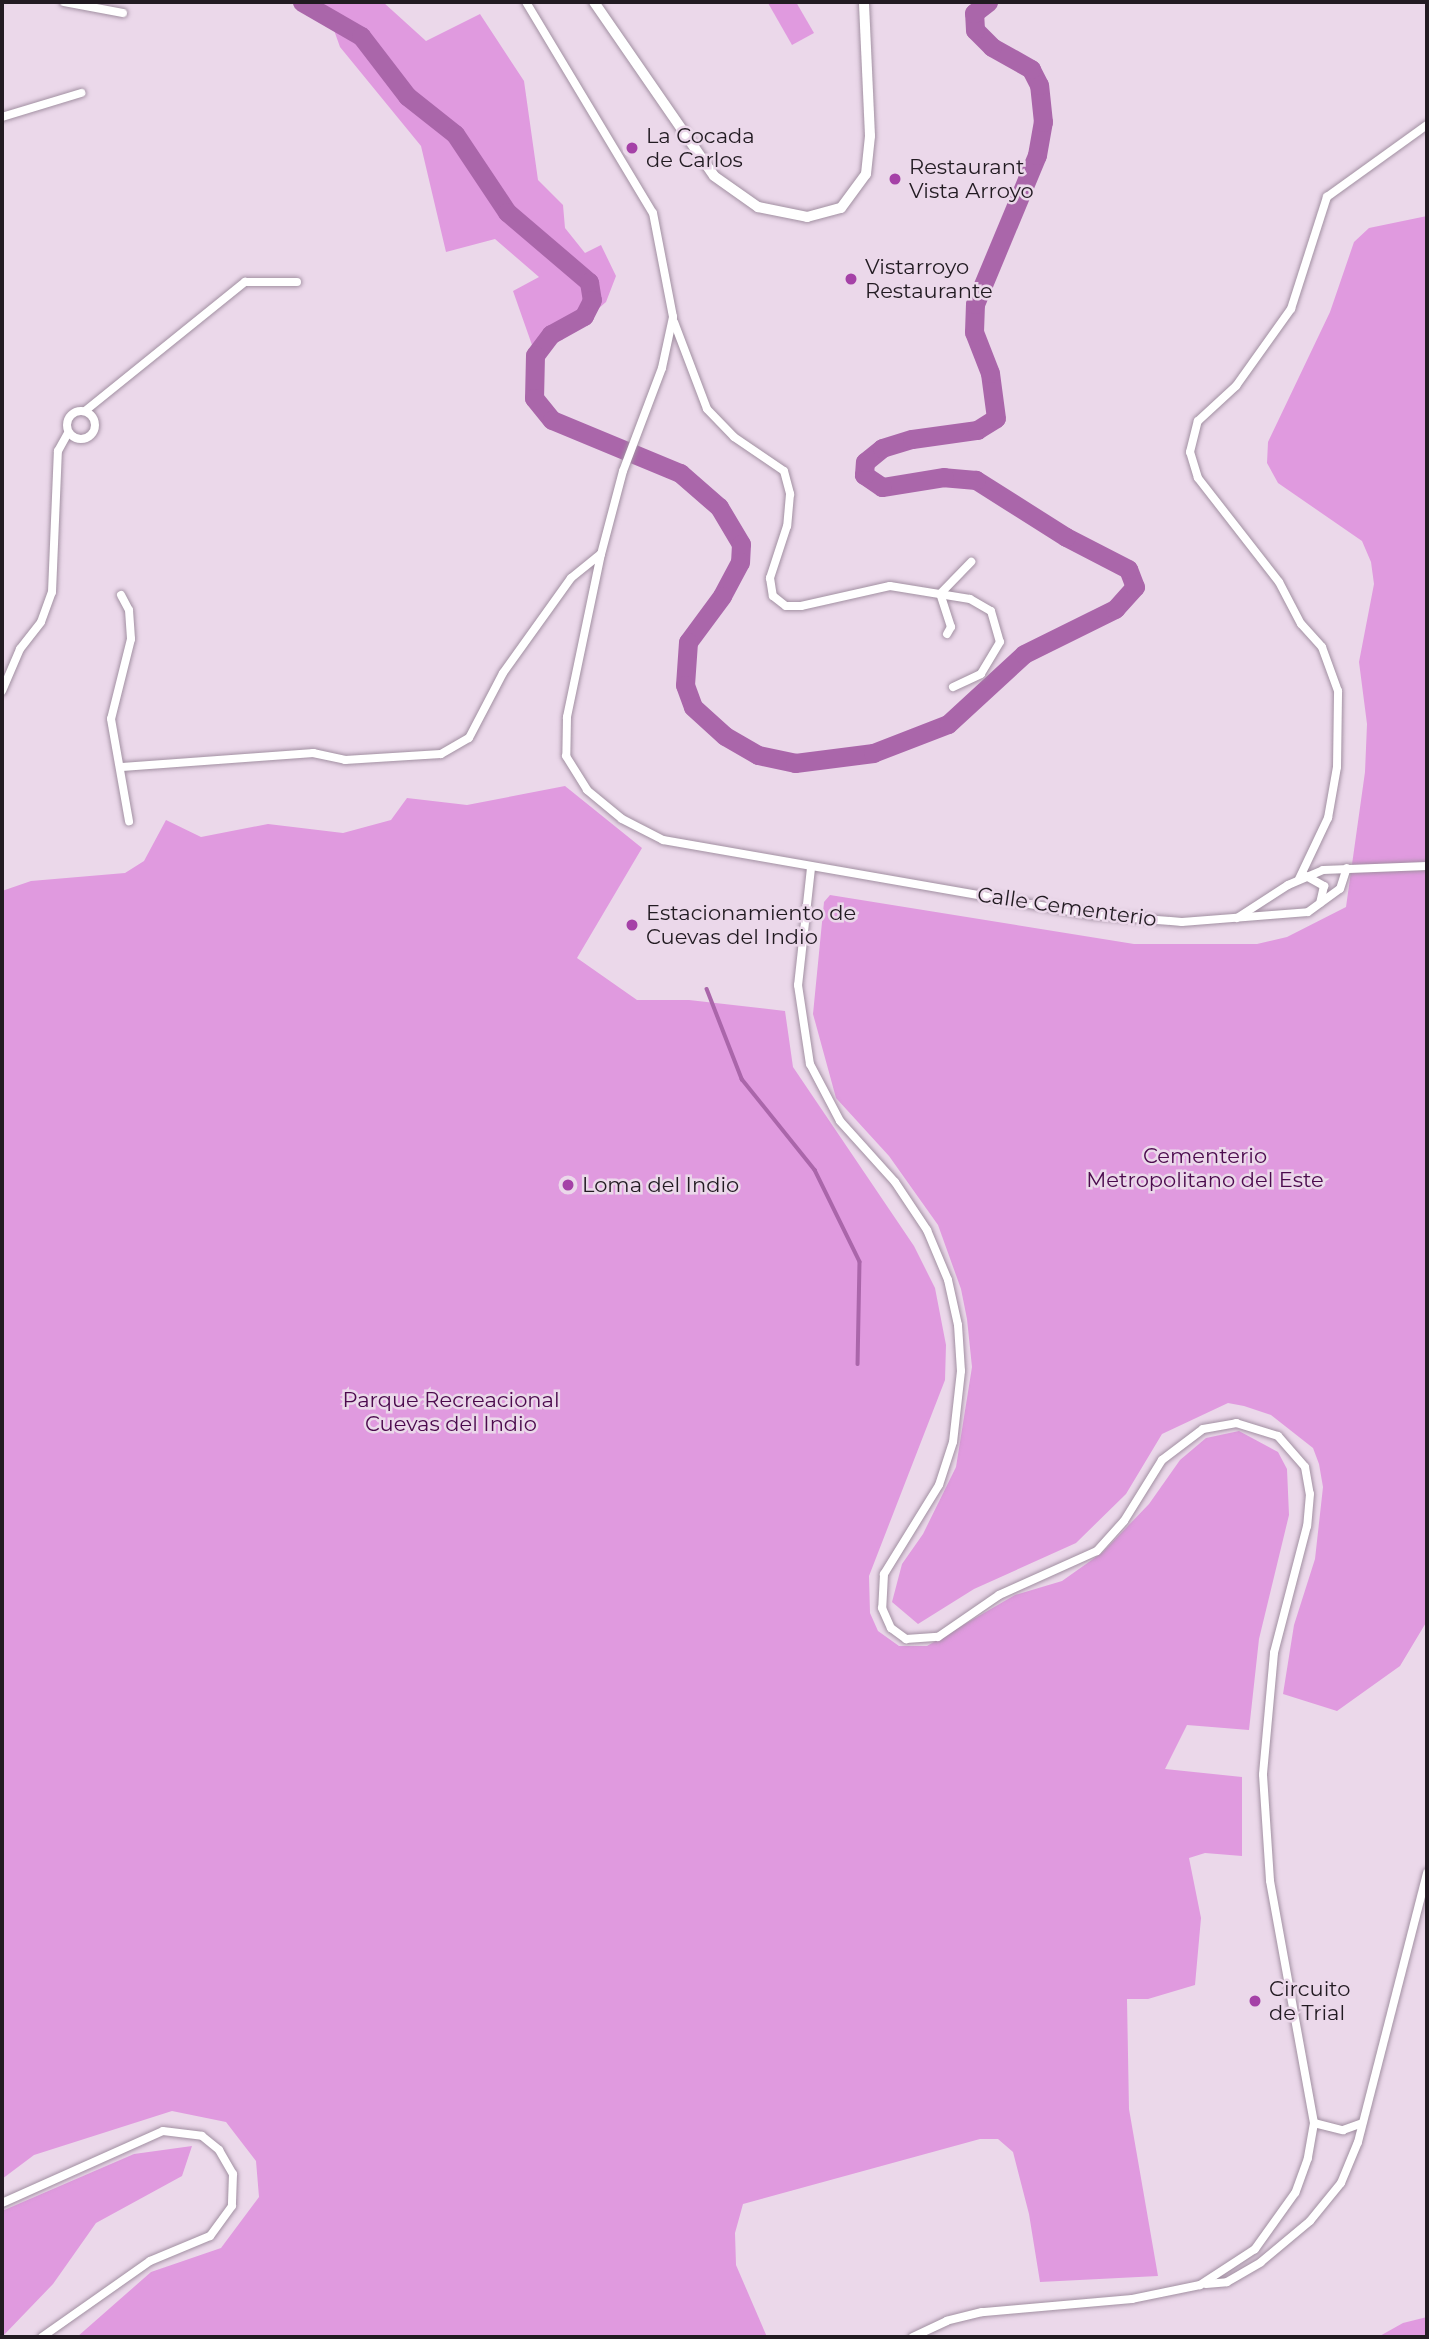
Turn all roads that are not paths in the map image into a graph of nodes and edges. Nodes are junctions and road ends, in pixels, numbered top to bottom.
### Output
1 (64, 2) edge
2 (526, 2) edge
3 (594, 2) edge
4 (864, 2) edge
5 (123, 13) dead end
6 (81, 93) dead end
7 (2, 117) edge
8 (1427, 125) edge
9 (297, 282) dead end
10 (673, 319) junction
11 (85, 411) junction
12 (68, 433) junction
13 (601, 554) junction
14 (971, 562) dead end
15 (940, 594) junction
16 (121, 595) dead end
17 (947, 634) dead end
18 (953, 687) dead end
19 (2, 691) edge
20 (122, 766) junction
21 (129, 821) dead end
22 (1427, 866) edge
23 (811, 868) junction
24 (1347, 868) junction
25 (1302, 877) junction
26 (1319, 906) junction
27 (1232, 920) junction
28 (1427, 1873) edge
29 (1424, 1907) edge
30 (1314, 2123) junction
31 (1362, 2123) junction
32 (2, 2203) edge
33 (1200, 2285) junction
34 (43, 2337) edge
35 (913, 2337) edge

1 - 5 street
2 - 10 street
3 - 4 street
6 - 7 street
8 - 25 street
9 - 11 street
10 - 13 street, Calle Cementerio
10 - 15 street
11 - 12 street
11 - 12 street
12 - 19 street
13 - 20 street
13 - 23 street, Calle Cementerio
14 - 15 street
15 - 17 street
15 - 18 street
16 - 20 street
20 - 21 street
22 - 24 street
23 - 27 street, Calle Cementerio
23 - 30 street
24 - 25 street
24 - 26 street
25 - 26 street
25 - 27 street
26 - 27 street, Calle Cementerio
28 - 29 street
29 - 31 street
30 - 31 street
30 - 33 street
31 - 33 street
32 - 34 street
33 - 35 street

